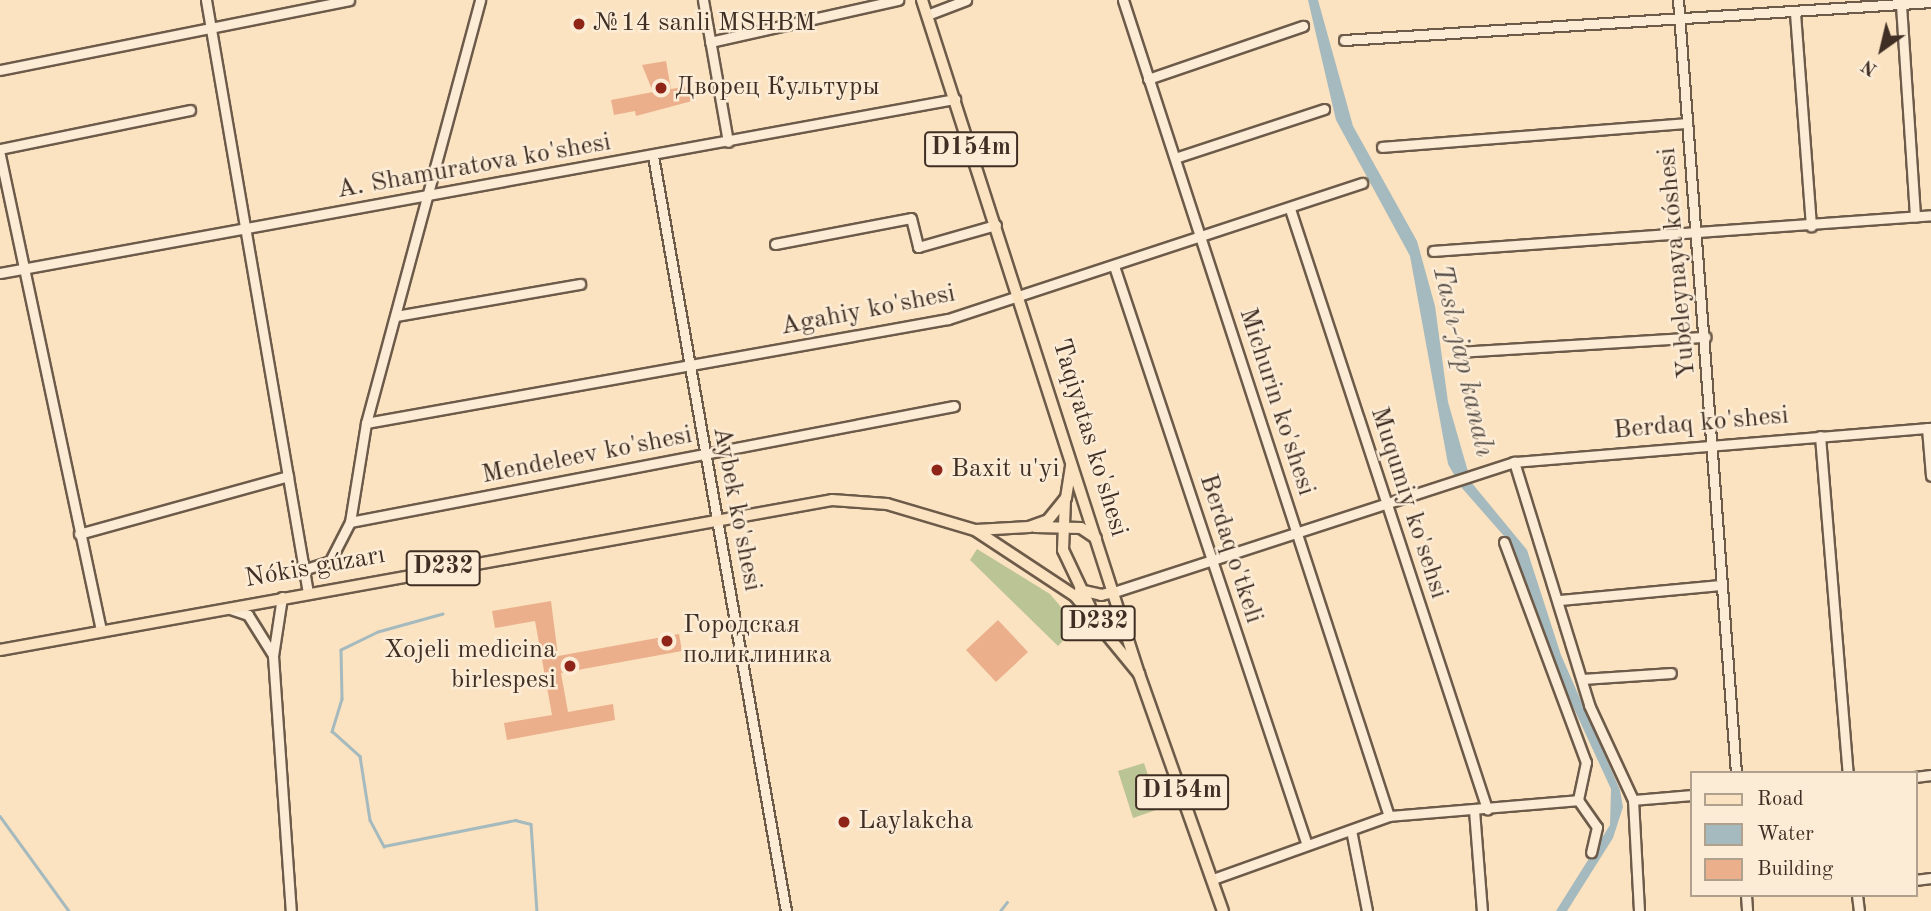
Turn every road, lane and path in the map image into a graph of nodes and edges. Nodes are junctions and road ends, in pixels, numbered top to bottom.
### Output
1 (206, 0) edge
2 (349, 0) edge
3 (480, 0) edge
4 (703, 0) edge
5 (898, 0) edge
6 (922, 0) edge
7 (966, 0) edge
8 (1124, 0) edge
9 (1678, 0) edge
10 (1931, 2) edge
11 (1901, 5) junction
12 (1795, 13) junction
13 (927, 15) junction
14 (1679, 20) junction
15 (1303, 26) dead end
16 (213, 29) junction
17 (1344, 40) dead end
18 (710, 42) junction
19 (0, 70) edge
20 (1148, 79) junction
21 (955, 99) junction
22 (190, 110) dead end
23 (1324, 110) dead end
24 (1687, 124) junction
25 (728, 142) junction
26 (1381, 147) dead end
27 (0, 149) edge
28 (0, 155) edge
29 (653, 156) junction
30 (1175, 158) junction
31 (1362, 183) dead end
32 (429, 196) junction
33 (1290, 209) junction
34 (1931, 215) edge
35 (1915, 217) junction
36 (996, 225) junction
37 (1811, 226) junction
38 (246, 228) junction
39 (1699, 235) junction
40 (1200, 238) junction
41 (775, 244) dead end
42 (1433, 251) dead end
43 (1114, 266) junction
44 (25, 267) junction
45 (0, 273) edge
46 (580, 284) dead end
47 (1021, 298) junction
48 (396, 316) junction
49 (1706, 337) junction
50 (1458, 352) dead end
51 (689, 367) junction
52 (954, 406) dead end
53 (366, 423) junction
54 (1929, 428) edge
55 (1821, 436) junction
56 (1715, 443) junction
57 (704, 455) junction
58 (1072, 459) junction
59 (1514, 462) junction
60 (288, 476) junction
61 (1931, 476) edge
62 (1066, 498) junction
63 (1386, 503) junction
64 (716, 517) junction
65 (350, 522) junction
66 (1029, 527) junction
67 (1063, 528) junction
68 (975, 530) junction
69 (79, 534) junction
70 (1297, 534) junction
71 (1096, 538) junction
72 (1504, 542) dead end
73 (1212, 562) junction
74 (303, 570) junction
75 (1052, 578) junction
76 (1721, 585) junction
77 (1081, 591) junction
78 (1114, 592) junction
79 (308, 593) junction
80 (282, 597) junction
81 (1559, 600) junction
82 (224, 608) junction
83 (1100, 625) junction
84 (101, 630) junction
85 (0, 650) edge
86 (273, 656) junction
87 (1671, 673) dead end
88 (1139, 674) junction
89 (1583, 679) junction
90 (1736, 771) edge
91 (1848, 771) edge
92 (1689, 795) edge
93 (1578, 800) junction
94 (1633, 800) junction
95 (1487, 809) junction
96 (1474, 810) junction
97 (1390, 816) junction
98 (1351, 830) junction
99 (1307, 845) junction
100 (1591, 852) dead end
101 (1213, 879) junction
102 (291, 911) edge
103 (786, 911) edge
104 (1223, 911) edge
105 (1367, 911) edge
106 (1482, 911) edge
107 (1639, 911) edge

1 - 16 street
2 - 16 street
3 - 32 street
4 - 18 street
5 - 18 street
6 - 13 main road, D154m
7 - 13 street
8 - 20 street, Michurin ko'shesi
9 - 14 street, Yubeleynaya kóshesi
10 - 11 street
11 - 12 street
11 - 35 street
12 - 14 street
12 - 37 street
13 - 21 main road, D154m
14 - 17 street
14 - 24 street, Yubeleynaya kóshesi
15 - 20 street
16 - 19 street
16 - 38 street
18 - 25 street
20 - 30 street, Michurin ko'shesi
21 - 25 street, A. Shamuratova ko'shesi
21 - 36 main road, D154m
22 - 27 street
23 - 30 street
24 - 26 street
24 - 39 street, Yubeleynaya kóshesi
25 - 29 street, A. Shamuratova ko'shesi
28 - 44 street
29 - 32 street, A. Shamuratova ko'shesi
29 - 51 street, Aybek ko'shesi
30 - 40 street, Michurin ko'shesi
31 - 33 street, Agahiy ko'shesi
32 - 38 street, A. Shamuratova ko'shesi
32 - 48 street
33 - 40 street, Agahiy ko'shesi
33 - 63 street, Muqumiy ko'sehsi
34 - 35 street
35 - 37 street
36 - 41 street
36 - 47 main road, D154m
37 - 39 street
38 - 44 street, A. Shamuratova ko'shesi
38 - 60 street
39 - 42 street
39 - 49 street, Yubeleynaya kóshesi
40 - 43 street, Agahiy ko'shesi
40 - 70 street, Michurin ko'shesi
43 - 47 street, Agahiy ko'shesi
43 - 73 street, Berdaq o'tkeli
44 - 45 street, A. Shamuratova ko'shesi
44 - 69 street
46 - 48 street
47 - 51 street, Agahiy ko'shesi
47 - 58 main road, Taqiyatas ko'shesi / D154m
48 - 53 street
49 - 50 street
49 - 56 street, Yubeleynaya kóshesi
51 - 53 street, Agahiy ko'shesi
51 - 57 street, Aybek ko'shesi
52 - 57 street, Mendeleev ko'shesi
53 - 65 street
54 - 55 street, Berdaq ko'shesi
54 - 61 street
55 - 56 street, Berdaq ko'shesi
55 - 91 street
56 - 59 street, Berdaq ko'shesi
56 - 76 street, Yubeleynaya kóshesi
57 - 64 street, Aybek ko'shesi
57 - 65 street, Mendeleev ko'shesi
58 - 62 main road
58 - 71 main road, Taqiyatas ko'shesi / D154m
59 - 63 street, Berdaq ko'shesi
59 - 81 street
60 - 69 street
60 - 74 street
62 - 66 main road
62 - 67 main road
63 - 70 street, Berdaq ko'shesi
63 - 95 street, Muqumiy ko'sehsi
64 - 68 main road, Nókis gúzarı / D232
64 - 79 main road, Nókis gúzarı / D232
64 - 103 street, Aybek ko'shesi
65 - 74 street
66 - 67 main road
66 - 68 main road
67 - 71 main road
67 - 77 main road
68 - 75 main road, D232
69 - 84 street
70 - 73 street, Berdaq ko'shesi
70 - 97 street, Michurin ko'shesi
71 - 78 main road, Taqiyatas ko'shesi / D154m
72 - 93 street
73 - 78 street, Berdaq ko'shesi
73 - 99 street, Berdaq o'tkeli
74 - 79 street
75 - 77 main road, D232
75 - 83 main road, D232
76 - 81 street
76 - 90 street, Yubeleynaya kóshesi
77 - 78 main road, D232
77 - 83 main road
78 - 88 main road, D154m
79 - 80 main road, Nókis gúzarı / D232
80 - 82 main road, Nókis gúzarı / D232
80 - 86 street
81 - 89 street
82 - 84 main road, Nókis gúzarı / D232
82 - 86 street
83 - 88 main road, D232
84 - 85 main road, Nókis gúzarı / D232
86 - 102 street
87 - 89 street
88 - 101 main road, D154m
89 - 94 street
92 - 94 street
93 - 95 street
93 - 100 street
94 - 107 street
95 - 96 street
96 - 97 street
96 - 106 street
97 - 98 street
98 - 99 street
98 - 105 street
99 - 101 street
101 - 104 main road, D154m

